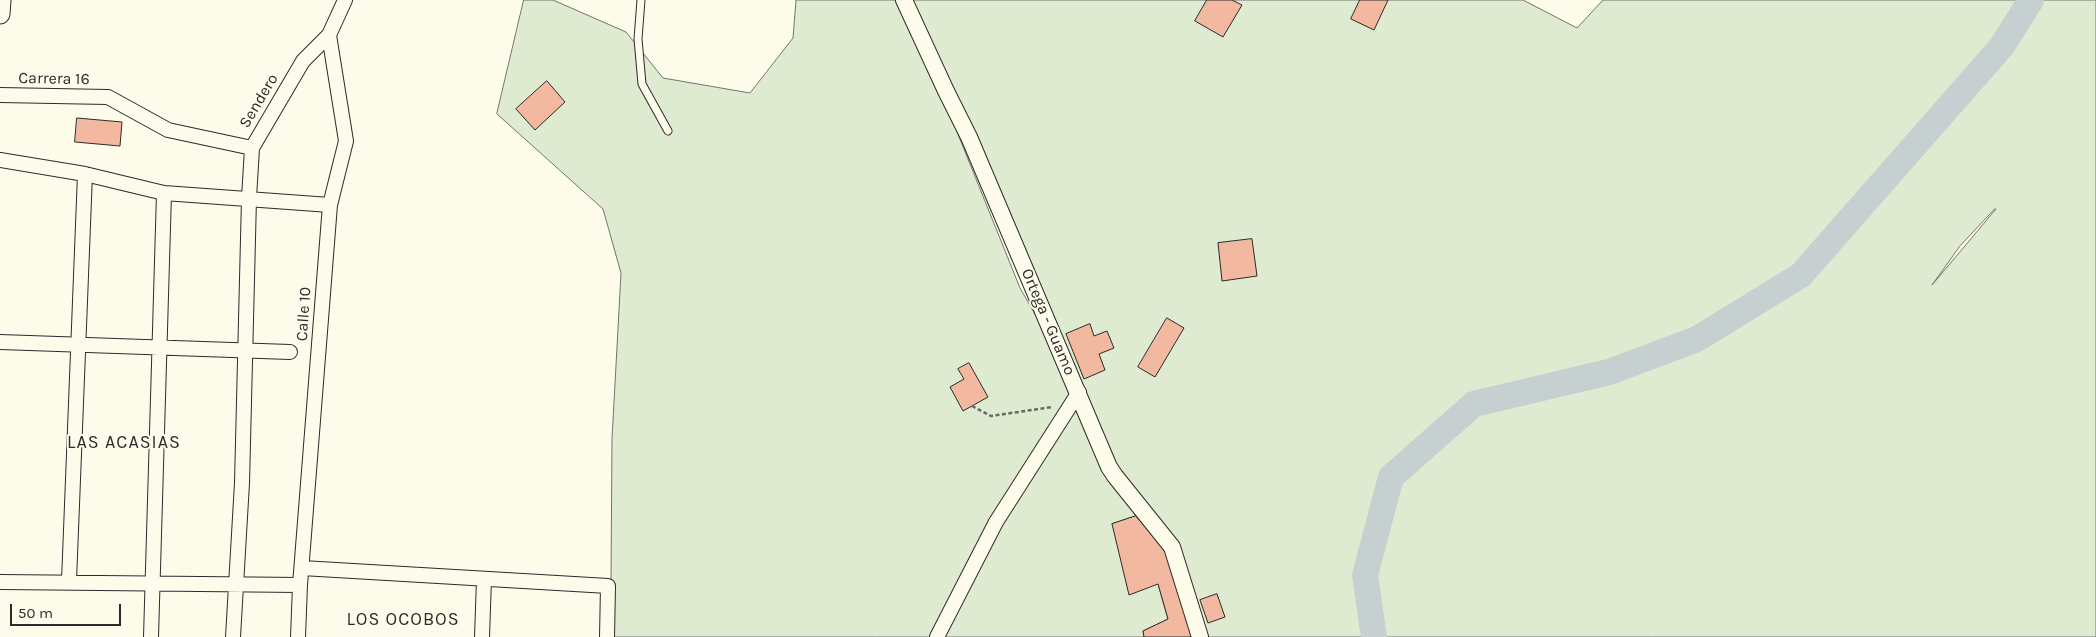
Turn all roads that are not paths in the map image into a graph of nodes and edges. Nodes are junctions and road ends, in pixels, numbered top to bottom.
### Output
1 (1, 0) edge
2 (345, 0) edge
3 (640, 0) edge
4 (904, 0) edge
5 (0, 14) edge
6 (329, 34) junction
7 (0, 95) edge
8 (668, 131) dead end
9 (252, 148) junction
10 (0, 160) edge
11 (85, 174) junction
12 (164, 193) junction
13 (249, 198) junction
14 (330, 205) junction
15 (0, 342) edge
16 (77, 345) junction
17 (160, 347) junction
18 (245, 350) junction
19 (290, 352) dead end
20 (1075, 398) junction
21 (302, 568) junction
22 (484, 579) junction
23 (69, 581) junction
24 (0, 582) edge
25 (152, 583) junction
26 (236, 584) junction
27 (300, 585) junction
28 (151, 637) edge
29 (233, 637) edge
30 (298, 637) edge
31 (482, 637) edge
32 (607, 637) edge
33 (937, 637) edge
34 (1200, 637) edge

1 - 5 main road
2 - 6 street
3 - 8 lane
4 - 20 street, Ortega - Guamo
6 - 9 street, Sendero
6 - 14 street, Calle 10
7 - 9 street, Carrera 16
9 - 13 street, Sendero
10 - 11 street
11 - 12 street
11 - 16 street
12 - 13 street
12 - 17 street
13 - 14 street
13 - 18 street, Sendero
14 - 21 street, Calle 10
15 - 16 street
16 - 17 street
16 - 23 street
17 - 18 street
17 - 25 street
18 - 19 street
18 - 26 street, Sendero
20 - 33 street
20 - 34 street, Ortega - Guamo
21 - 22 street
21 - 27 street, Calle 10
22 - 31 street
22 - 32 street
23 - 24 street
23 - 25 street
25 - 26 street
25 - 28 street
26 - 27 street
26 - 29 street, Sendero
27 - 30 street, Calle 10

